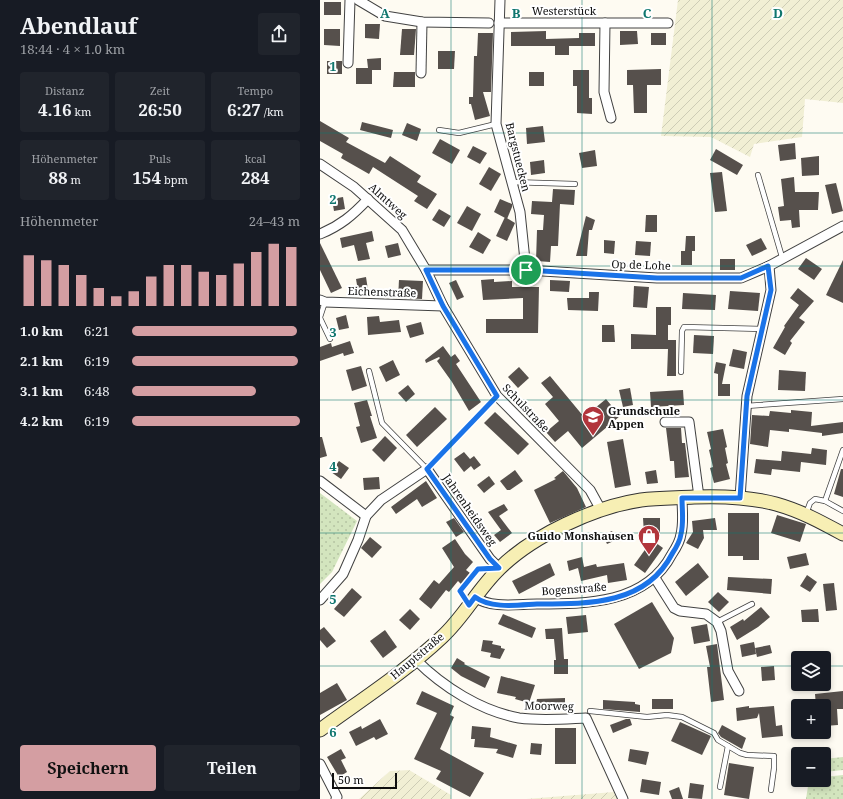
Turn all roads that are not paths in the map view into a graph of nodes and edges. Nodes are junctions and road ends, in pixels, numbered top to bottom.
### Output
1 (350, 0) edge
2 (358, 0) edge
3 (500, 0) edge
4 (422, 22) junction
5 (489, 23) dead end
6 (499, 23) junction
7 (605, 23) junction
8 (668, 23) dead end
9 (348, 63) dead end
10 (421, 73) dead end
11 (611, 118) dead end
12 (496, 124) junction
13 (439, 130) dead end
14 (320, 164) edge
15 (758, 175) dead end
16 (511, 182) junction
17 (575, 184) dead end
18 (368, 199) junction
19 (842, 229) edge
20 (320, 234) edge
21 (782, 257) junction
22 (768, 266) junction
23 (426, 270) junction
24 (526, 270) junction
25 (322, 301) edge
26 (443, 306) junction
27 (320, 317) edge
28 (763, 329) junction
29 (330, 339) dead end
30 (369, 371) dead end
31 (681, 372) dead end
32 (497, 396) junction
33 (843, 399) edge
34 (746, 406) junction
35 (665, 422) dead end
36 (843, 450) edge
37 (427, 469) junction
38 (320, 480) edge
39 (700, 497) junction
40 (682, 498) junction
41 (740, 498) junction
42 (825, 501) junction
43 (601, 510) junction
44 (843, 512) edge
45 (806, 514) junction
46 (366, 516) junction
47 (843, 534) edge
48 (499, 568) junction
49 (656, 578) junction
50 (320, 600) edge
51 (472, 601) junction
52 (752, 604) dead end
53 (717, 622) junction
54 (416, 660) junction
55 (739, 691) dead end
56 (590, 711) dead end
57 (320, 730) edge
58 (728, 746) junction
59 (320, 764) edge
60 (720, 787) dead end
61 (771, 790) dead end
62 (336, 799) edge
63 (623, 799) edge

1 - 9 street
2 - 4 street
3 - 6 street, Bargstuecken
4 - 5 street
4 - 10 street
6 - 7 street, Westerstück
6 - 12 street, Bargstuecken
7 - 8 street, Westerstück
7 - 11 street, Westerstück
12 - 13 lane
12 - 16 street, Bargstuecken
14 - 18 street, Almtweg
15 - 21 lane
16 - 17 lane
16 - 24 street, Bargstuecken
18 - 20 street
18 - 23 street, Almtweg
19 - 21 street, Op de Lohe
21 - 22 street, Op de Lohe
22 - 24 street, Op de Lohe
22 - 28 street
23 - 24 street, Op de Lohe
23 - 26 street, Schulstraße
25 - 26 street, Eichenstraße
25 - 27 lane
26 - 32 street, Schulstraße
27 - 29 lane
28 - 31 lane
28 - 34 street
30 - 37 lane
32 - 37 lane
32 - 43 street, Schulstraße
33 - 34 lane
34 - 41 street
35 - 39 street
36 - 42 lane
37 - 46 street
37 - 48 street, Jahrenheidsweg
38 - 46 street
39 - 40 main road, Hauptstraße
39 - 41 main road, Hauptstraße
40 - 43 main road, Hauptstraße
40 - 49 street, Bogenstraße
41 - 45 main road, Hauptstraße
42 - 44 lane
42 - 45 lane
43 - 48 main road, Hauptstraße
45 - 47 main road, Hauptstraße
46 - 50 street
48 - 51 main road, Hauptstraße
49 - 51 street, Bogenstraße
49 - 53 street
51 - 54 main road, Hauptstraße
52 - 53 lane
53 - 55 street
54 - 57 main road, Hauptstraße
54 - 63 street, Moorweg
56 - 58 lane
58 - 60 lane
58 - 61 lane
59 - 62 street

